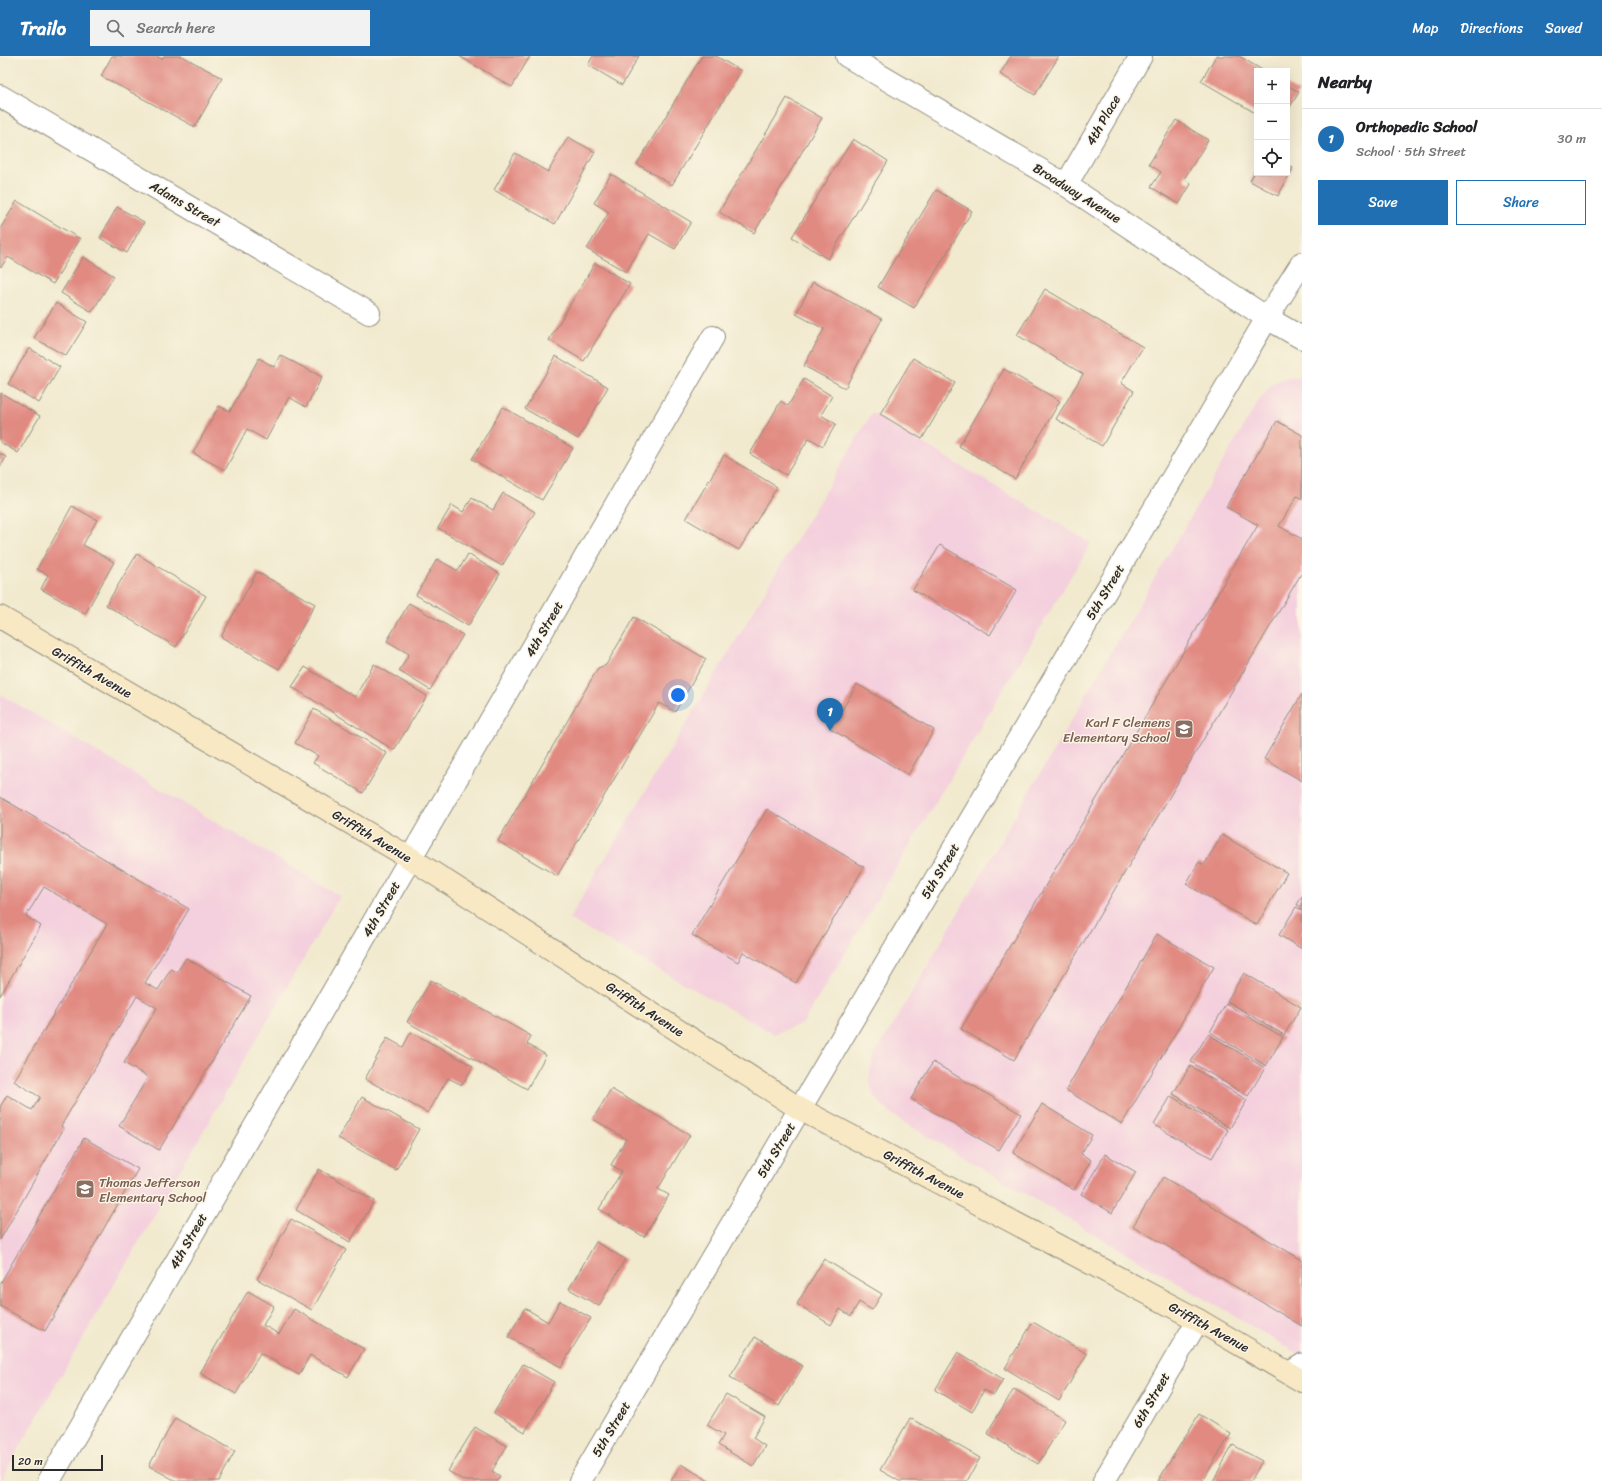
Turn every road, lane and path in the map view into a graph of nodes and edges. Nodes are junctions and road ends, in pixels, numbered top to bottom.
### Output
1 (847, 56) edge
2 (1141, 56) edge
3 (0, 96) edge
4 (1066, 184) junction
5 (1302, 263) edge
6 (370, 313) dead end
7 (1267, 318) junction
8 (713, 337) dead end
9 (1302, 338) edge
10 (0, 617) edge
11 (410, 858) junction
12 (800, 1109) junction
13 (1198, 1320) junction
14 (1297, 1371) edge
15 (48, 1481) edge
16 (580, 1481) edge
17 (1104, 1481) edge

1 - 4 street, Broadway Avenue
2 - 4 street, 4th Place
3 - 6 street, Adams Street
4 - 7 street, Broadway Avenue
5 - 7 street, 5th Street
7 - 9 street, Broadway Avenue
7 - 12 street, 5th Street
8 - 11 street, 4th Street
10 - 11 main road, Griffith Avenue
11 - 12 main road, Griffith Avenue
11 - 15 street, 4th Street
12 - 13 main road, Griffith Avenue
12 - 16 street, 5th Street
13 - 14 main road, Griffith Avenue
13 - 17 street, 6th Street

